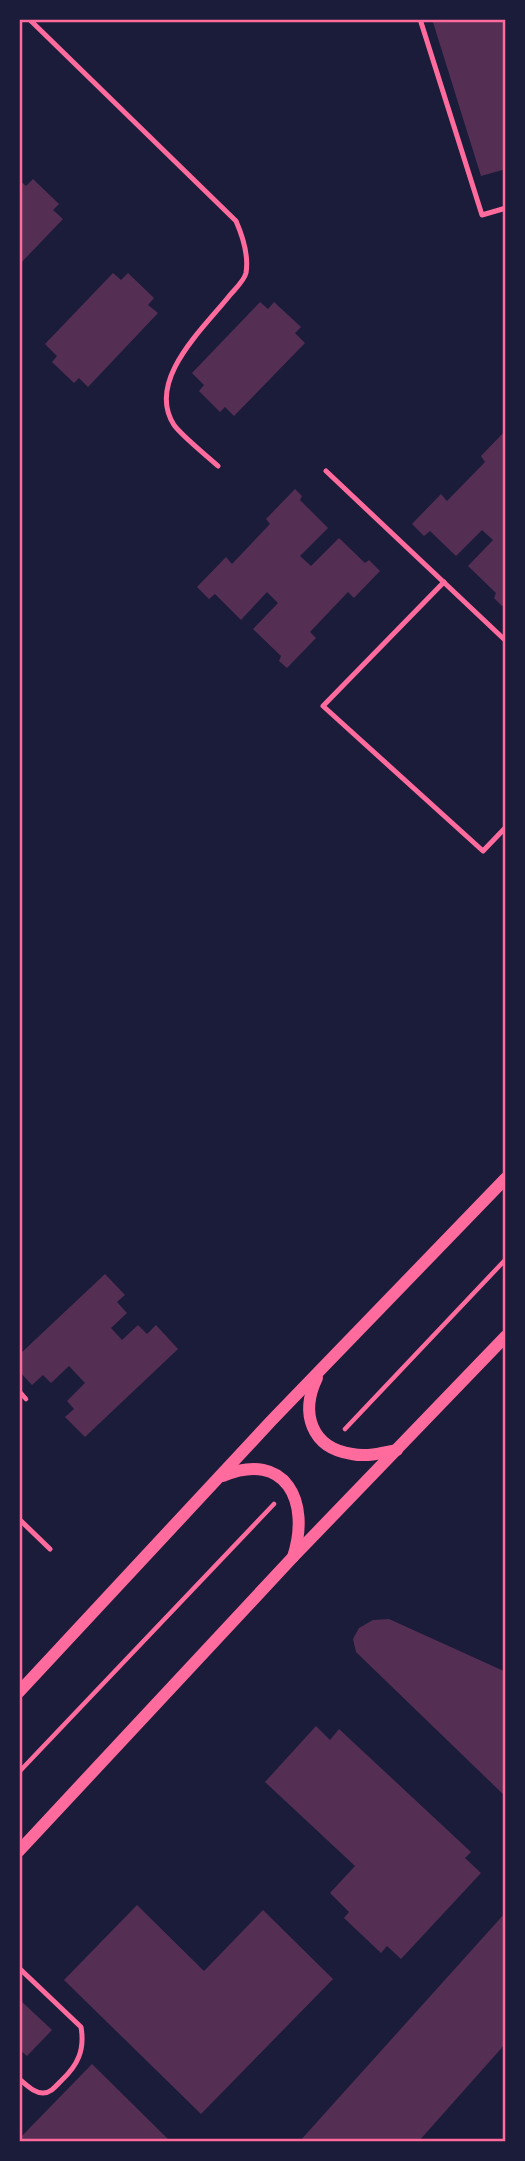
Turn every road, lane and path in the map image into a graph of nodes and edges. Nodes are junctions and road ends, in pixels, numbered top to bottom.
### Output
1 (29, 19) edge
2 (420, 19) edge
3 (506, 208) edge
4 (218, 466) dead end
5 (326, 471) dead end
6 (444, 583) junction
7 (506, 641) edge
8 (506, 827) edge
9 (506, 1178) edge
10 (506, 1259) edge
11 (506, 1336) edge
12 (322, 1369) junction
13 (19, 1391) edge
14 (26, 1399) dead end
15 (329, 1445) junction
16 (397, 1450) junction
17 (218, 1478) junction
18 (289, 1488) junction
19 (19, 1519) edge
20 (50, 1549) dead end
21 (293, 1557) junction
22 (19, 1692) edge
23 (19, 1772) edge
24 (19, 1851) edge
25 (19, 1968) edge
26 (19, 2079) edge

1 - 4 lane
2 - 3 lane
5 - 6 lane
6 - 7 lane
6 - 8 lane
9 - 12 street
10 - 15 path
11 - 16 street
12 - 15 street
12 - 17 street
13 - 14 path
15 - 16 street
16 - 21 street
17 - 18 street
17 - 22 street
18 - 21 street
18 - 23 path
19 - 20 lane
21 - 24 street
25 - 26 lane

